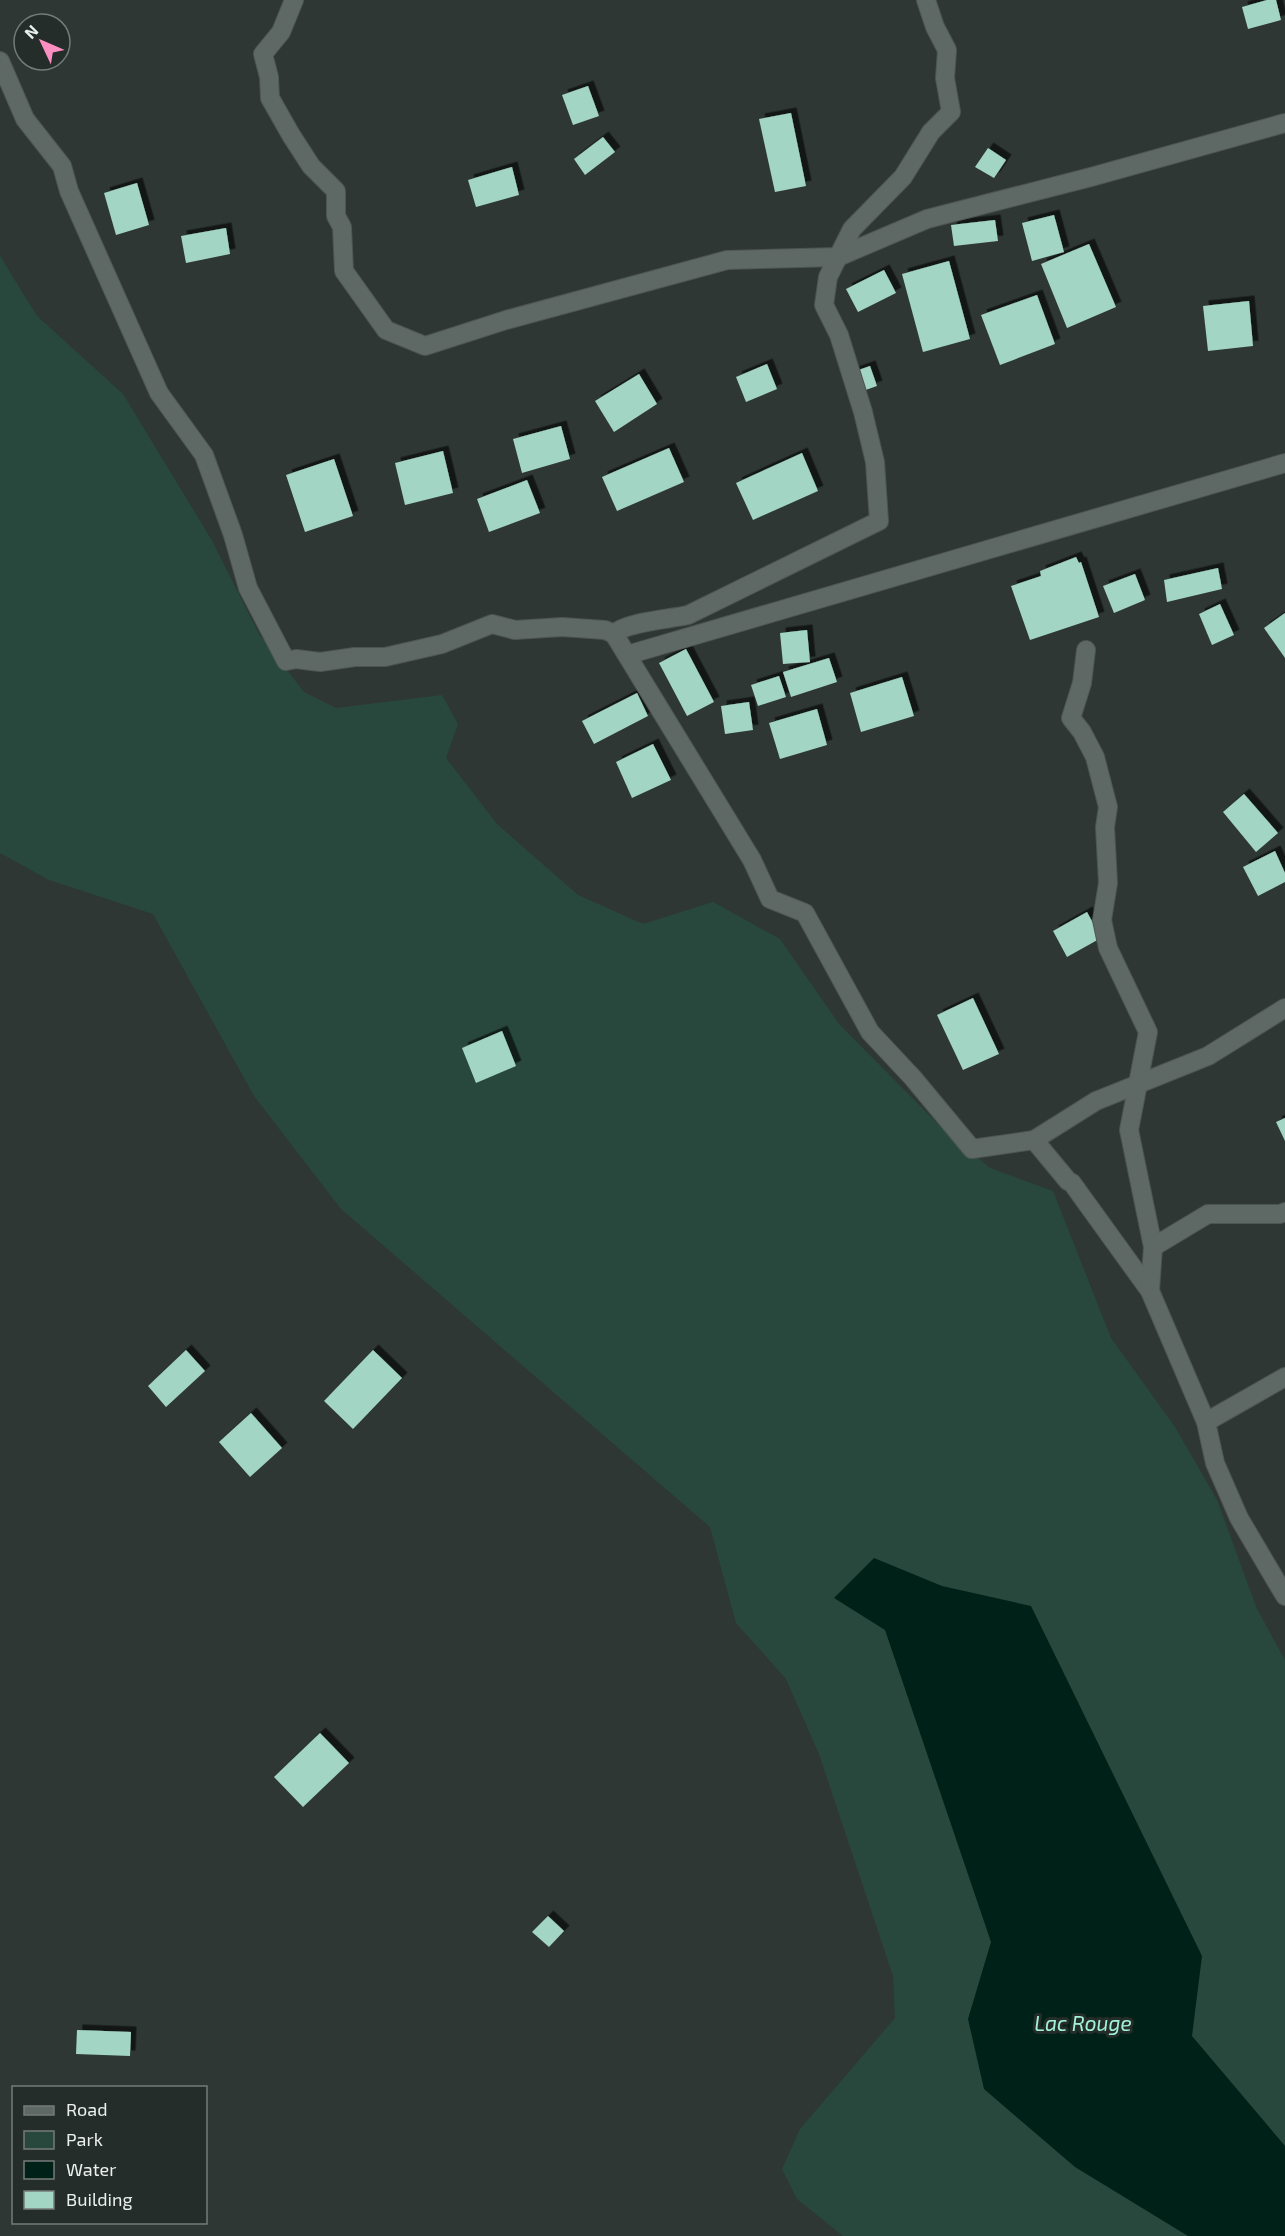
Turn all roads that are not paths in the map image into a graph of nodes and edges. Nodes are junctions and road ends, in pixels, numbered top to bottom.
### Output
1 (294, 0) edge
2 (926, 0) edge
3 (0, 61) edge
4 (1285, 123) edge
5 (838, 256) junction
6 (1285, 463) edge
7 (614, 634) junction
8 (1086, 650) dead end
9 (627, 655) junction
10 (1285, 1008) edge
11 (1137, 1084) junction
12 (1034, 1140) junction
13 (1285, 1212) edge
14 (1153, 1247) junction
15 (1150, 1291) junction
16 (1285, 1377) edge
17 (1206, 1422) junction
18 (1285, 1596) edge

1 - 5 street
2 - 5 street
3 - 7 street
4 - 5 street
5 - 7 street
6 - 9 street
7 - 9 street
8 - 11 street
9 - 12 street
10 - 11 street
11 - 12 street
11 - 14 street
12 - 15 street
13 - 14 street
14 - 15 street
15 - 17 street
16 - 17 street
17 - 18 street

